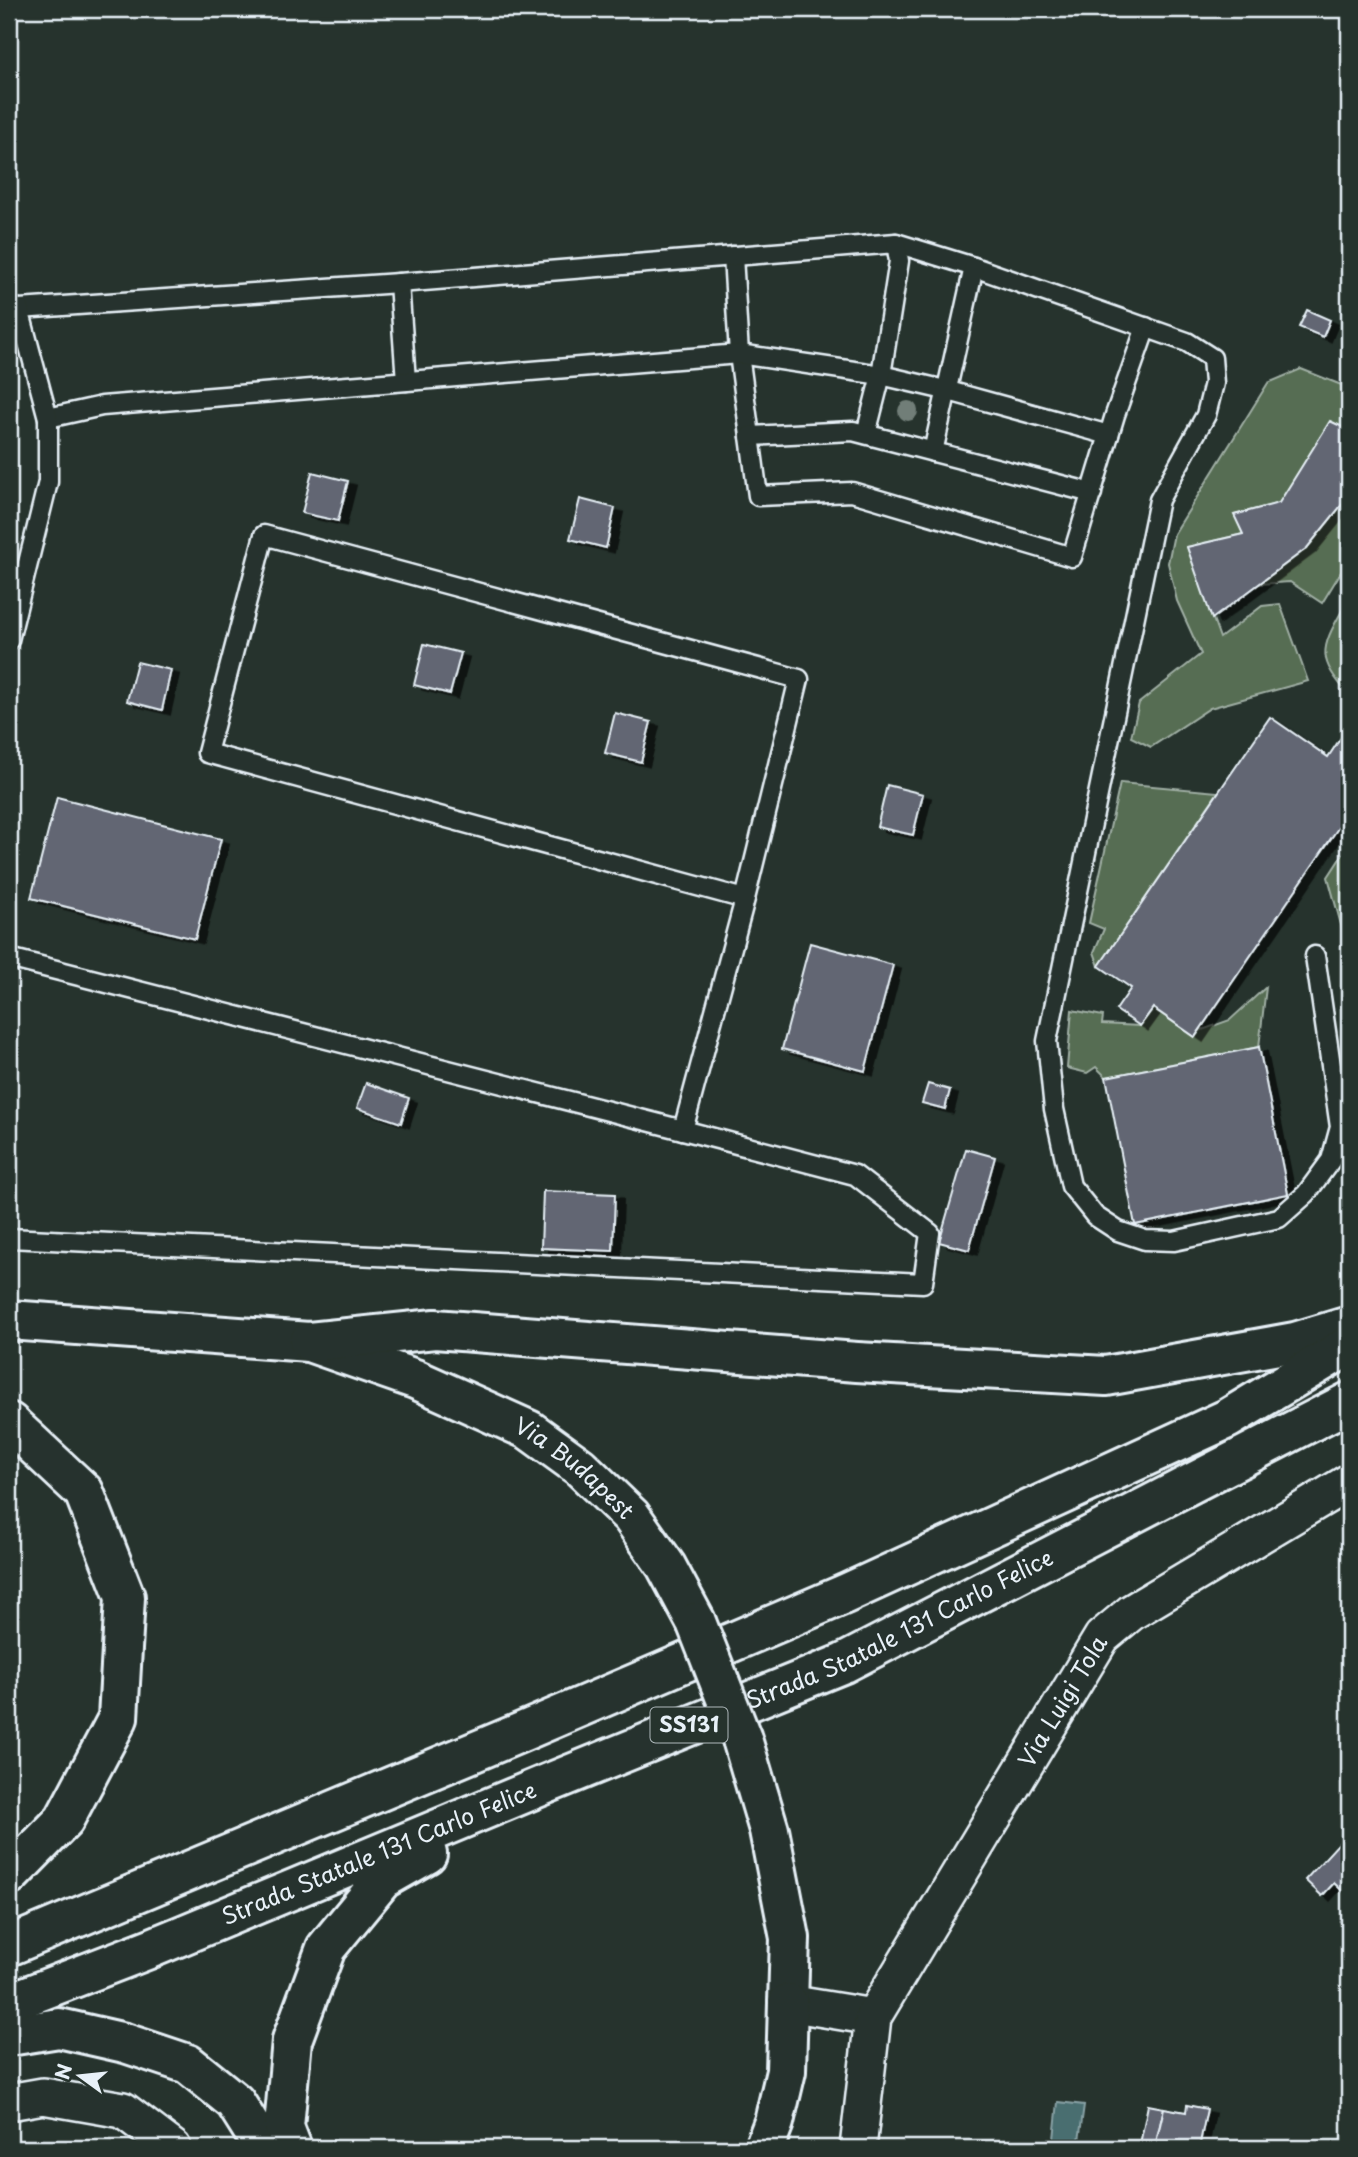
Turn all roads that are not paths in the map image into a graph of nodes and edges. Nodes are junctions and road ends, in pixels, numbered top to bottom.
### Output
1 (897, 243) junction
2 (733, 256) junction
3 (974, 267) junction
4 (399, 283) junction
5 (14, 307) edge
6 (1146, 327) junction
7 (739, 354) junction
8 (881, 375) junction
9 (406, 381) junction
10 (945, 390) junction
11 (48, 418) junction
12 (866, 435) junction
13 (1109, 435) junction
14 (750, 436) junction
15 (933, 452) junction
16 (1092, 493) junction
17 (9, 640) edge
18 (745, 899) junction
19 (1315, 956) dead end
20 (9, 958) edge
21 (683, 1130) junction
22 (9, 1238) edge
23 (9, 1321) edge
24 (1349, 1326) edge
25 (309, 1342) junction
26 (1349, 1345) edge
27 (1349, 1402) edge
28 (9, 1422) edge
29 (1349, 1482) edge
30 (544, 1785) junction
31 (9, 1876) edge
32 (9, 1946) edge
33 (9, 2003) edge
34 (788, 2003) junction
35 (873, 2017) junction
36 (9, 2036) edge
37 (9, 2102) edge
38 (173, 2148) edge
39 (264, 2148) edge
40 (292, 2148) edge
41 (764, 2148) edge
42 (858, 2148) edge

1 - 2 lane
1 - 3 lane
1 - 8 lane
2 - 4 lane
2 - 7 lane
3 - 6 lane
3 - 10 lane
4 - 5 lane
4 - 9 lane
5 - 11 lane
6 - 13 lane
6 - 19 lane
7 - 8 lane
7 - 9 lane
7 - 14 lane
8 - 10 lane
8 - 12 lane
9 - 11 lane
10 - 13 lane
10 - 15 lane
11 - 17 lane
12 - 14 lane
12 - 15 lane
13 - 16 lane
14 - 16 lane
15 - 16 lane
18 - 18 lane
18 - 21 lane
20 - 21 lane
21 - 22 lane
23 - 25 main road, Via Budapest
24 - 25 main road
25 - 34 main road, Via Budapest, bridge
26 - 32 main road, SS131
27 - 30 main road, Strada Statale 131 Carlo Felice / SS131
28 - 31 main road
29 - 35 street, Via Luigi Tola
30 - 33 main road, Strada Statale 131 Carlo Felice / SS131
30 - 40 main road
34 - 35 street
34 - 41 main road, Via Budapest
35 - 42 street
36 - 39 main road
37 - 38 street

